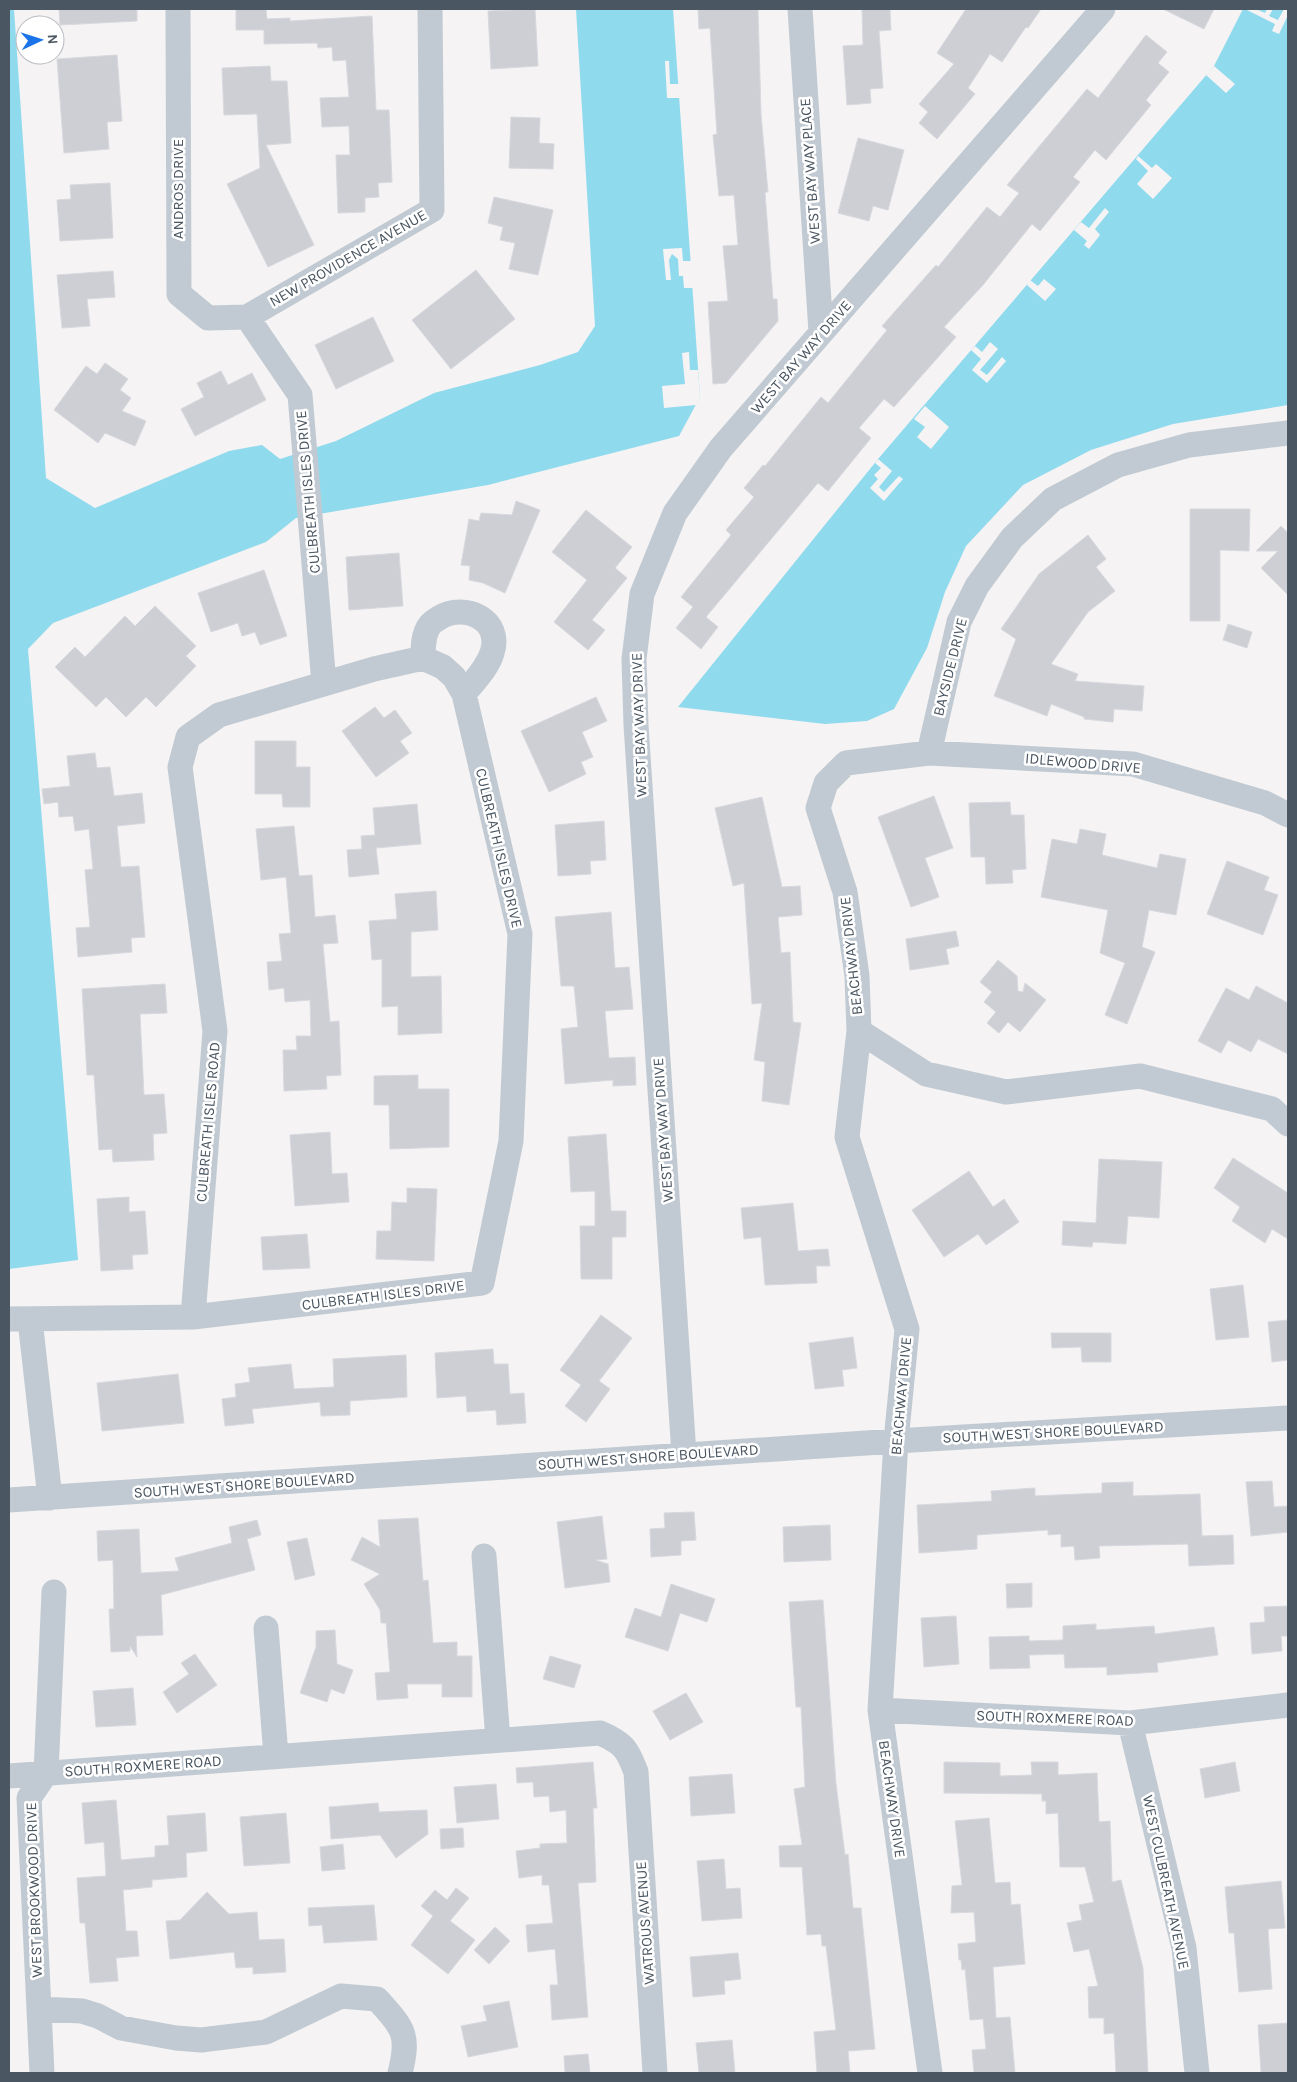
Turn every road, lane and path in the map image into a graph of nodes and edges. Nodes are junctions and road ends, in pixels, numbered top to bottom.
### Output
1 (178, 9) edge
2 (430, 9) edge
3 (800, 9) edge
4 (1103, 9) edge
5 (247, 317) junction
6 (821, 332) junction
7 (1288, 433) edge
8 (423, 658) junction
9 (324, 684) junction
10 (464, 694) junction
11 (929, 753) junction
12 (1288, 815) edge
13 (859, 1031) junction
14 (1288, 1124) edge
15 (192, 1317) junction
16 (20, 1320) edge
17 (1288, 1418) edge
18 (896, 1441) junction
19 (684, 1455) junction
20 (50, 1498) junction
21 (9, 1500) edge
22 (484, 1556) dead end
23 (54, 1592) dead end
24 (266, 1628) dead end
25 (1288, 1705) edge
26 (880, 1710) junction
27 (1130, 1723) junction
28 (498, 1740) junction
29 (276, 1756) junction
30 (636, 1772) joint
31 (46, 1773) junction
32 (9, 1776) edge
33 (38, 2009) junction
34 (42, 2073) edge
35 (400, 2073) edge
36 (654, 2073) edge
37 (930, 2073) edge
38 (1197, 2073) edge

1 - 5 street, ANDROS DRIVE
2 - 5 street, NEW PROVIDENCE AVENUE
3 - 6 street, WEST BAY WAY PLACE
4 - 6 street, WEST BAY WAY DRIVE
5 - 9 street, CULBREATH ISLES DRIVE
6 - 19 street, WEST BAY WAY DRIVE
7 - 11 street, BAYSIDE DRIVE
8 - 9 street
8 - 10 street, CULBREATH ISLES DRIVE
8 - 10 street
9 - 15 street, CULBREATH ISLES ROAD
10 - 15 street, CULBREATH ISLES DRIVE
11 - 12 street, IDLEWOOD DRIVE
11 - 13 street, BEACHWAY DRIVE
13 - 14 street
13 - 18 street, BEACHWAY DRIVE
15 - 16 street
16 - 20 street
17 - 18 street, SOUTH WEST SHORE BOULEVARD
18 - 19 street, SOUTH WEST SHORE BOULEVARD
18 - 26 street, BEACHWAY DRIVE
19 - 20 street, SOUTH WEST SHORE BOULEVARD
20 - 21 street, SOUTH WEST SHORE BOULEVARD
22 - 28 street
23 - 31 street
24 - 29 street
25 - 27 street, SOUTH ROXMERE ROAD
26 - 27 street, SOUTH ROXMERE ROAD
26 - 37 street, BEACHWAY DRIVE
27 - 38 street, WEST CULBREATH AVENUE
28 - 29 street, SOUTH ROXMERE ROAD
28 - 30 street, SOUTH ROXMERE ROAD
29 - 31 street, SOUTH ROXMERE ROAD
30 - 36 street, WATROUS AVENUE
31 - 32 street, SOUTH ROXMERE ROAD
31 - 33 street, WEST BROOKWOOD DRIVE
33 - 34 street, WEST BROOKWOOD DRIVE
33 - 35 street

